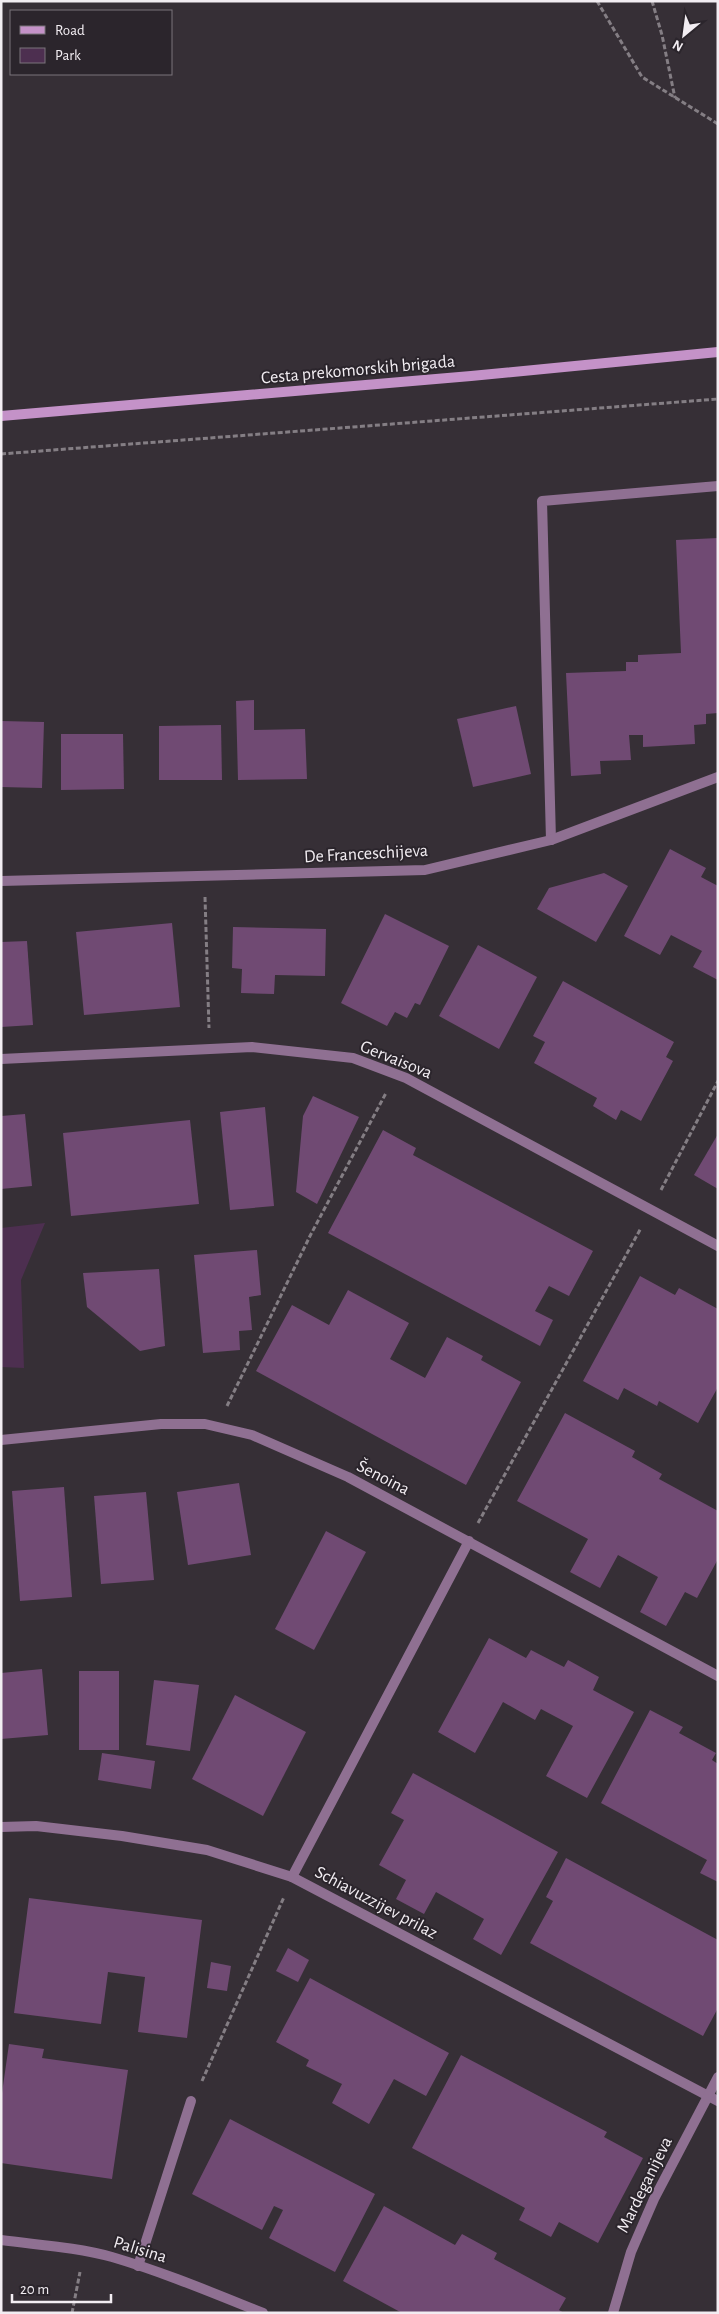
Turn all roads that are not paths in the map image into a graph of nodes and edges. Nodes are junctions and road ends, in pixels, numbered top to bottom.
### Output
1 (718, 352) edge
2 (1, 416) edge
3 (718, 486) edge
4 (718, 777) edge
5 (551, 840) junction
6 (1, 881) edge
7 (1, 1059) edge
8 (718, 1246) edge
9 (1, 1440) edge
10 (468, 1541) junction
11 (718, 1676) edge
12 (1, 1827) edge
13 (292, 1877) junction
14 (718, 2077) edge
15 (708, 2096) junction
16 (191, 2101) dead end
17 (718, 2101) edge
18 (1, 2240) edge
19 (138, 2266) junction
20 (263, 2313) edge
21 (613, 2313) edge

1 - 2 main road, Cesta prekomorskih brigada
3 - 5 street
4 - 5 street, De Franceschijeva
5 - 6 street, De Franceschijeva
7 - 8 street, Gervaisova
9 - 10 street, Šenoina
10 - 11 street, Šenoina
10 - 13 street
12 - 13 street, Schiavuzzijev prilaz
13 - 15 street, Schiavuzzijev prilaz
14 - 15 street, Mardeganijeva
15 - 17 street, Schiavuzzijev prilaz
15 - 21 street, Mardeganijeva
16 - 19 street
18 - 19 street, Palisina
19 - 20 street, Palisina

